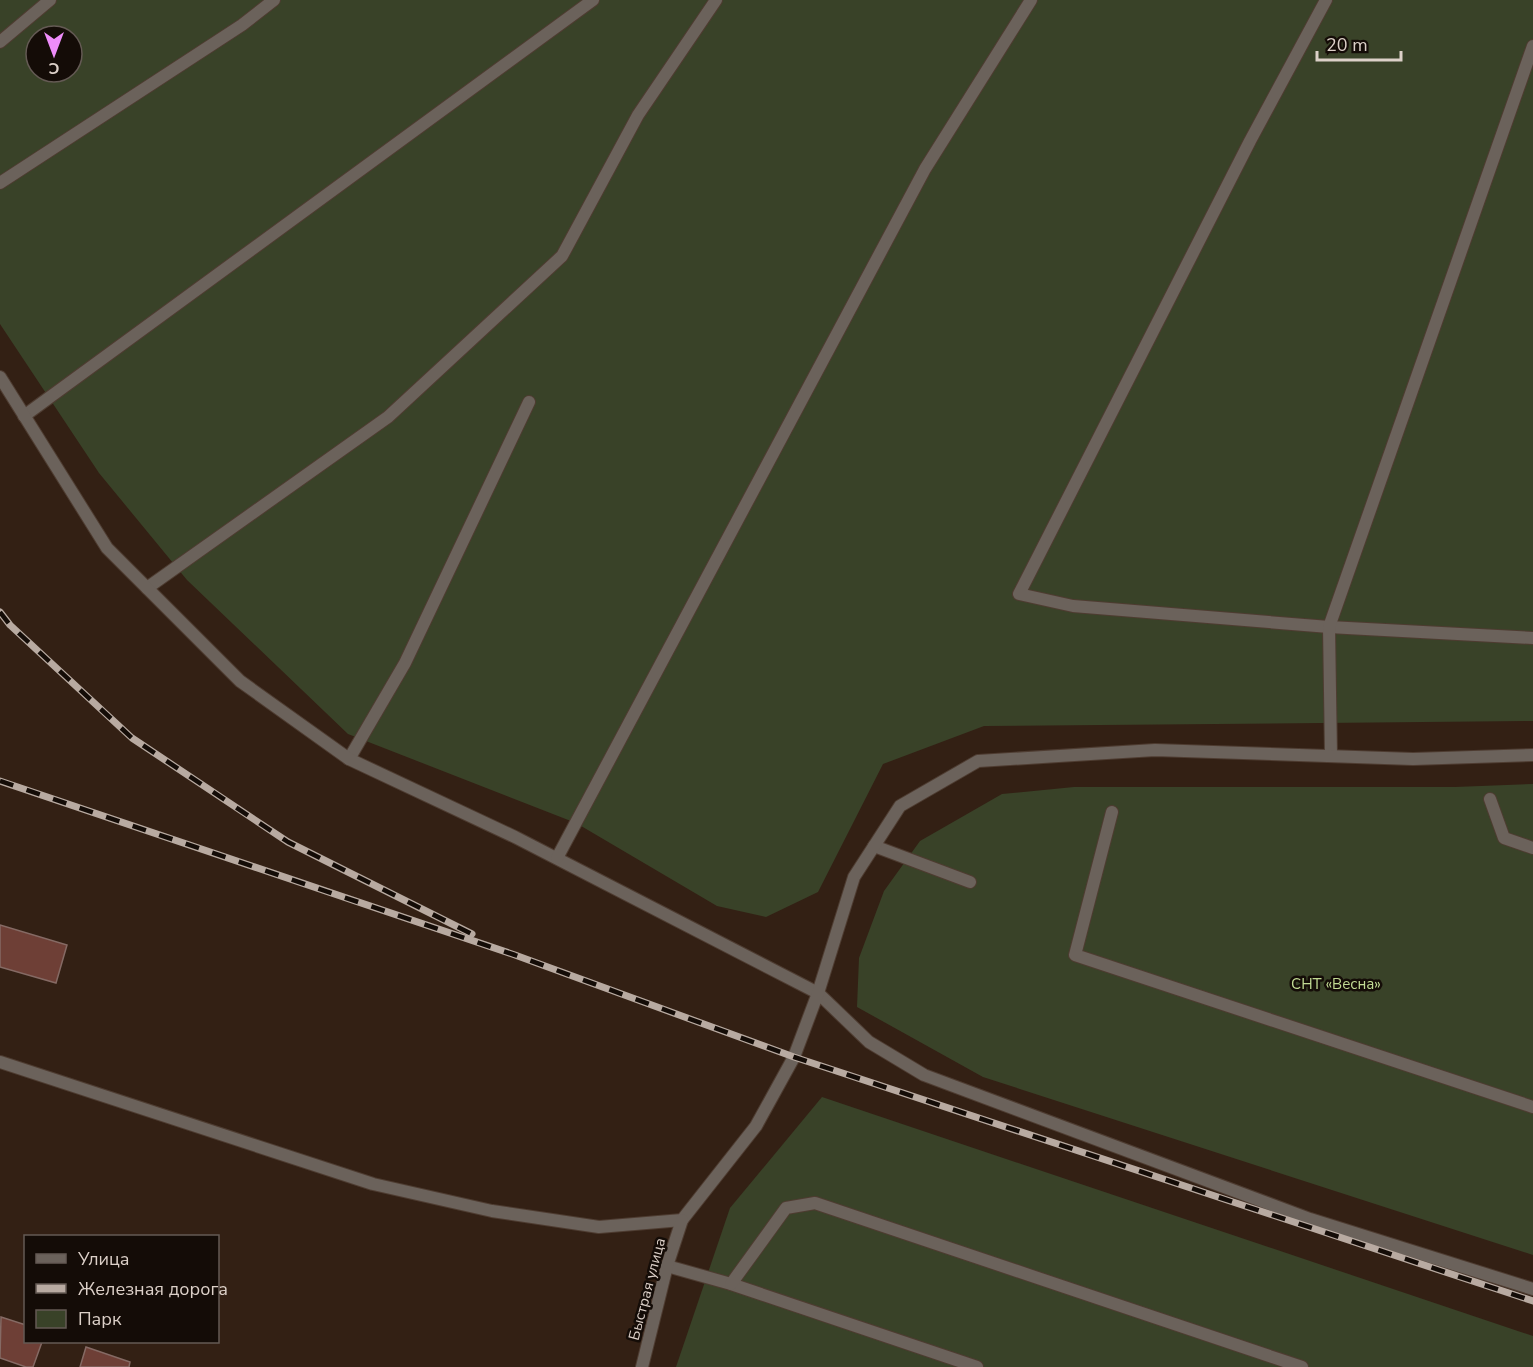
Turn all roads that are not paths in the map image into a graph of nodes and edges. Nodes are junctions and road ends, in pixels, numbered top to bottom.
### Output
1 (50, 0) edge
2 (274, 0) edge
3 (593, 0) edge
4 (716, 0) edge
5 (1030, 0) edge
6 (1326, 0) edge
7 (0, 42) edge
8 (1533, 46) edge
9 (0, 183) edge
10 (0, 377) edge
11 (529, 402) dead end
12 (24, 416) junction
13 (147, 588) junction
14 (1329, 627) junction
15 (1533, 638) edge
16 (1533, 754) edge
17 (1331, 756) junction
18 (349, 759) junction
19 (1490, 799) dead end
20 (1112, 812) dead end
21 (874, 846) junction
22 (1533, 848) edge
23 (557, 858) junction
24 (970, 882) dead end
25 (818, 993) junction
26 (0, 1062) edge
27 (1533, 1107) edge
28 (682, 1220) junction
29 (667, 1266) junction
30 (731, 1284) junction
31 (1533, 1289) edge
32 (642, 1367) edge
33 (978, 1367) edge
34 (1302, 1367) edge

1 - 7 street
2 - 9 street
3 - 12 street
4 - 13 street
5 - 23 street
6 - 14 street
8 - 14 street
10 - 12 street
11 - 18 street
12 - 13 street
13 - 18 street
14 - 15 street
14 - 17 street
16 - 17 street
17 - 21 street
18 - 23 street
19 - 22 street
20 - 27 street
21 - 24 street
21 - 25 street
23 - 25 street
25 - 28 street
25 - 31 street
26 - 28 street
28 - 29 street, Быстрая улица
29 - 30 street
29 - 32 street, Быстрая улица
30 - 33 street
30 - 34 street

